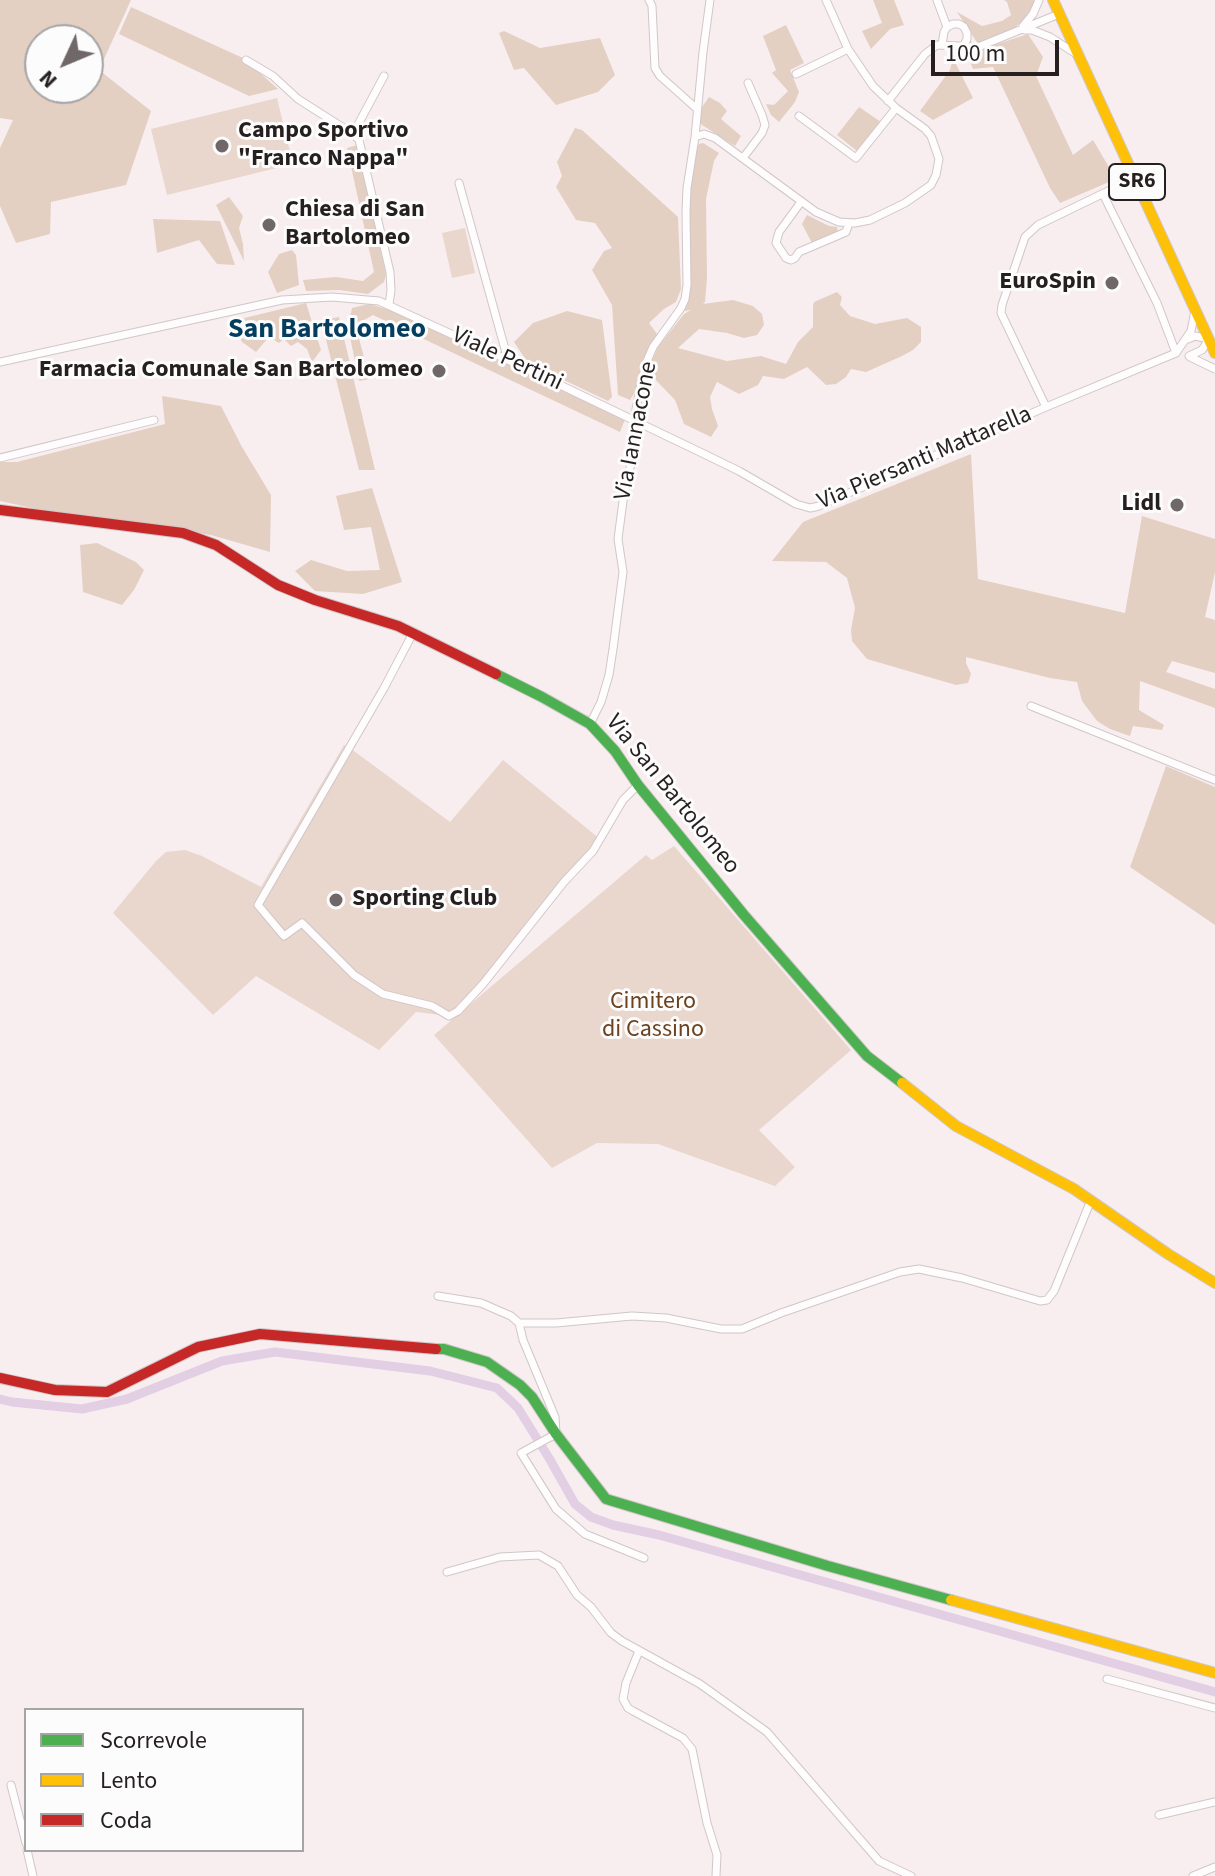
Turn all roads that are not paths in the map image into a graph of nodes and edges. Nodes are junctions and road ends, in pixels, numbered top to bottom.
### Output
1 (649, 0) edge
2 (710, 0) edge
3 (826, 0) edge
4 (937, 0) edge
5 (1039, 0) edge
6 (1053, 0) edge
7 (1059, 14) junction
8 (947, 27) junction
9 (1019, 30) junction
10 (942, 45) junction
11 (963, 47) junction
12 (848, 49) junction
13 (1079, 56) junction
14 (246, 60) dead end
15 (796, 74) dead end
16 (384, 76) dead end
17 (748, 83) dead end
18 (888, 101) junction
19 (896, 108) junction
20 (697, 109) junction
21 (799, 116) dead end
22 (353, 134) junction
23 (695, 137) junction
24 (743, 158) junction
25 (1135, 178) junction
26 (459, 183) dead end
27 (1103, 194) junction
28 (801, 202) junction
29 (849, 223) junction
30 (389, 305) junction
31 (1195, 309) junction
32 (1209, 339) junction
33 (1186, 340) junction
34 (1176, 353) junction
35 (1215, 353) edge
36 (1189, 356) junction
37 (508, 360) junction
38 (0, 362) edge
39 (1215, 369) edge
40 (1046, 407) junction
41 (154, 420) dead end
42 (635, 422) junction
43 (0, 458) edge
44 (0, 510) edge
45 (413, 633) junction
46 (1031, 706) dead end
47 (590, 724) junction
48 (1215, 780) edge
49 (638, 785) junction
50 (1091, 1200) junction
51 (1215, 1283) edge
52 (438, 1296) dead end
53 (519, 1323) junction
54 (0, 1378) edge
55 (556, 1434) junction
56 (644, 1558) dead end
57 (447, 1572) dead end
58 (639, 1651) junction
59 (1215, 1673) edge
60 (1107, 1679) dead end
61 (1215, 1708) edge
62 (11, 1785) dead end
63 (1215, 1802) edge
64 (1159, 1815) dead end
65 (24, 1835) edge
66 (27, 1852) edge
67 (1215, 1867) edge
68 (33, 1876) edge
69 (716, 1876) edge
70 (911, 1876) edge
71 (1193, 1876) edge

1 - 20 street
2 - 20 street, Via Iannacone
3 - 12 street
4 - 8 street
5 - 9 street
6 - 7 street, SR6
7 - 9 street
7 - 13 street, SR6
8 - 10 street
8 - 11 street
9 - 11 street
9 - 13 street
10 - 11 street
10 - 18 street
12 - 15 street
12 - 18 street
13 - 25 street, SR6
14 - 22 street
16 - 22 street
17 - 24 street
18 - 19 street
19 - 21 street
19 - 29 street
20 - 23 street, Via Iannacone
22 - 30 street
23 - 24 street
23 - 42 street, Via Iannacone
24 - 28 street
25 - 27 street
25 - 31 street, SR6
26 - 37 street
27 - 34 street
27 - 40 street
28 - 29 street
28 - 29 street
30 - 37 street, Viale Pertini
30 - 38 street, Viale Pertini
31 - 32 street, SR6
31 - 33 street, Via Piersanti Mattarella
32 - 33 street
32 - 35 street, SR6
32 - 36 street
33 - 34 street, Via Piersanti Mattarella
34 - 36 street
34 - 40 street, Via Piersanti Mattarella
36 - 39 street
37 - 42 street, Viale Pertini
40 - 42 street, Via Piersanti Mattarella
41 - 43 street
42 - 47 street, Via Iannacone
44 - 45 street, Via San Bartolomeo
45 - 47 street, Via San Bartolomeo
45 - 49 street
46 - 48 street
47 - 49 street, Via San Bartolomeo
49 - 50 street, Via San Bartolomeo
50 - 51 street, Via San Bartolomeo
50 - 53 street
52 - 53 street
53 - 55 street
54 - 55 street
55 - 56 street
55 - 59 street
57 - 58 street
58 - 69 street
58 - 70 street
60 - 61 street
62 - 65 street
63 - 64 street
66 - 68 street
67 - 71 street

